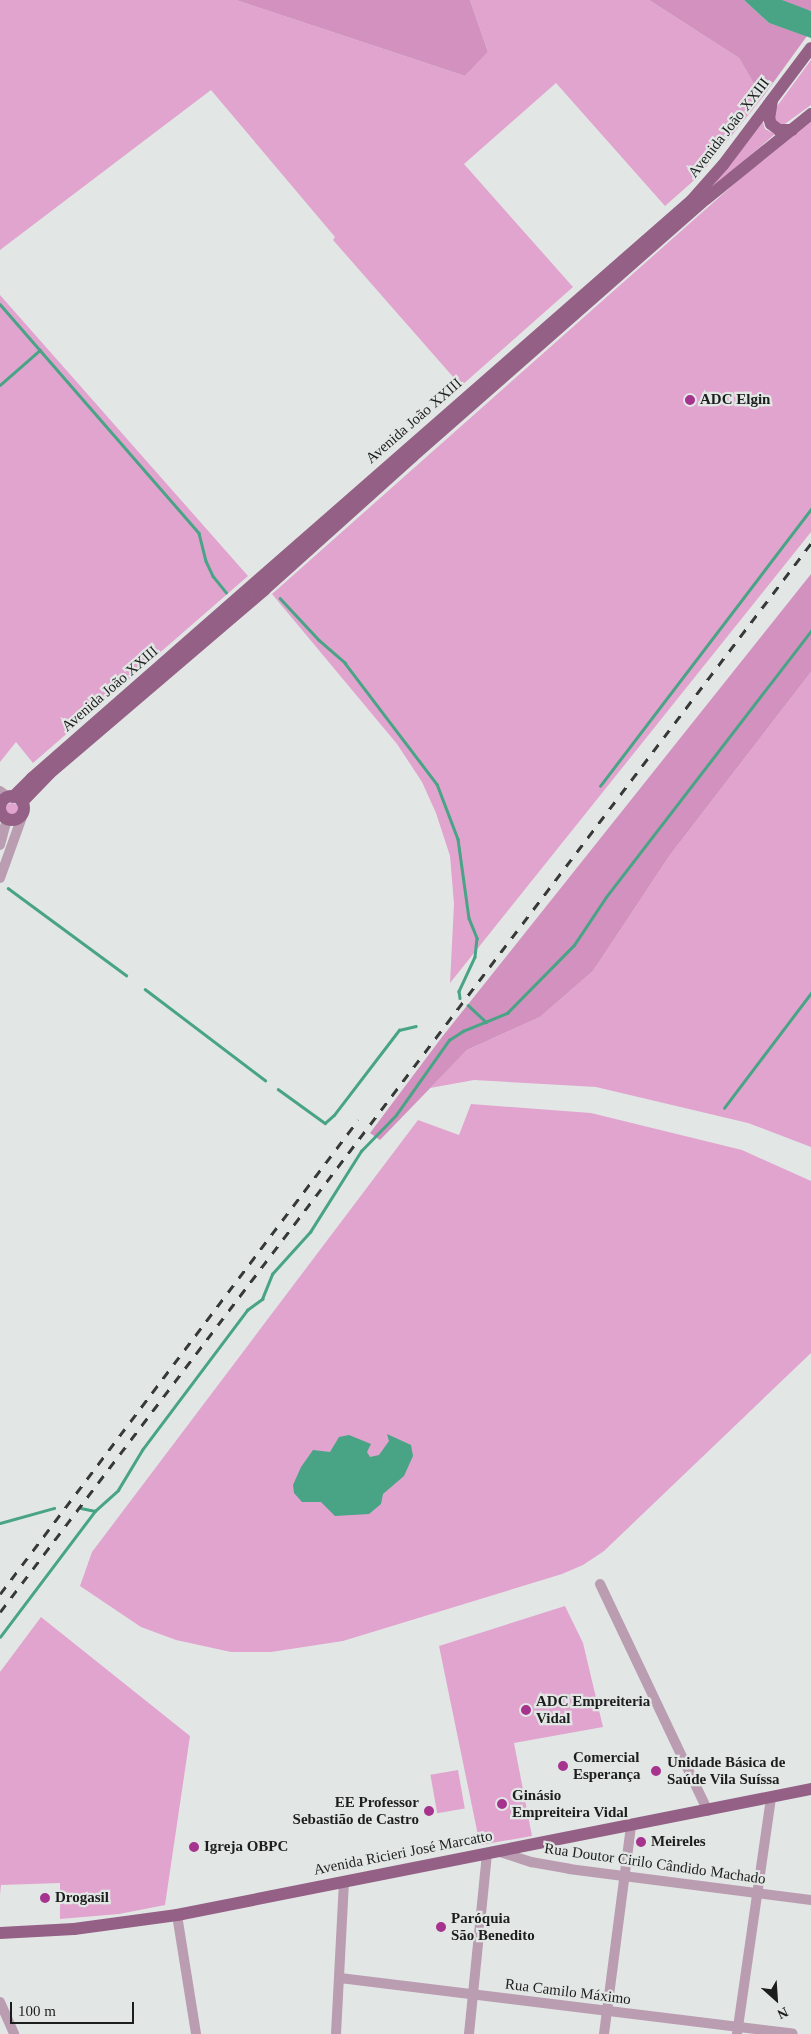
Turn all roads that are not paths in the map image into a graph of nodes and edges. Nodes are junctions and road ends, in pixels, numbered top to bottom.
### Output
1 (811, 48) edge
2 (772, 98) junction
3 (811, 114) edge
4 (792, 130) junction
5 (10, 801) edge
6 (4, 819) edge
7 (0, 845) edge
8 (0, 878) edge
9 (600, 1584) dead end
10 (811, 1789) edge
11 (771, 1797) junction
12 (708, 1811) junction
13 (631, 1825) junction
14 (492, 1852) junction
15 (624, 1876) junction
16 (344, 1882) junction
17 (756, 1892) junction
18 (811, 1900) edge
19 (177, 1915) junction
20 (0, 1933) edge
21 (340, 1978) junction
22 (474, 1996) junction
23 (0, 2002) edge
24 (607, 2012) junction
25 (738, 2030) edge
26 (14, 2034) edge
27 (196, 2034) edge
28 (336, 2034) edge
29 (469, 2034) edge
30 (604, 2034) edge
31 (793, 2034) edge

1 - 2 main road, Avenida João XXIII
2 - 4 main road
2 - 5 main road, Avenida João XXIII
3 - 4 main road, Avenida João XXIII
4 - 5 main road, Avenida João XXIII
5 - 6 main road
5 - 6 main road
5 - 8 street
6 - 7 street
9 - 12 street
10 - 11 main road, Avenida Ricieri José Marcatto
11 - 12 main road, Avenida Ricieri José Marcatto
11 - 17 street
12 - 13 main road, Avenida Ricieri José Marcatto
13 - 14 main road, Avenida Ricieri José Marcatto
13 - 15 street
14 - 15 street, Rua Doutor Cirilo Cândido Machado
14 - 16 main road, Avenida Ricieri José Marcatto
14 - 22 street
15 - 17 street, Rua Doutor Cirilo Cândido Machado
15 - 24 street
16 - 19 main road, Avenida Ricieri José Marcatto
16 - 21 street
17 - 18 street, Rua Doutor Cirilo Cândido Machado
17 - 25 street
19 - 20 main road, Avenida Ricieri José Marcatto
19 - 27 street
21 - 22 street, Rua Camilo Máximo
21 - 28 street
22 - 24 street, Rua Camilo Máximo
22 - 29 street
23 - 26 street
24 - 25 street, Rua Camilo Máximo
24 - 30 street
25 - 31 street, Rua Camilo Máximo

